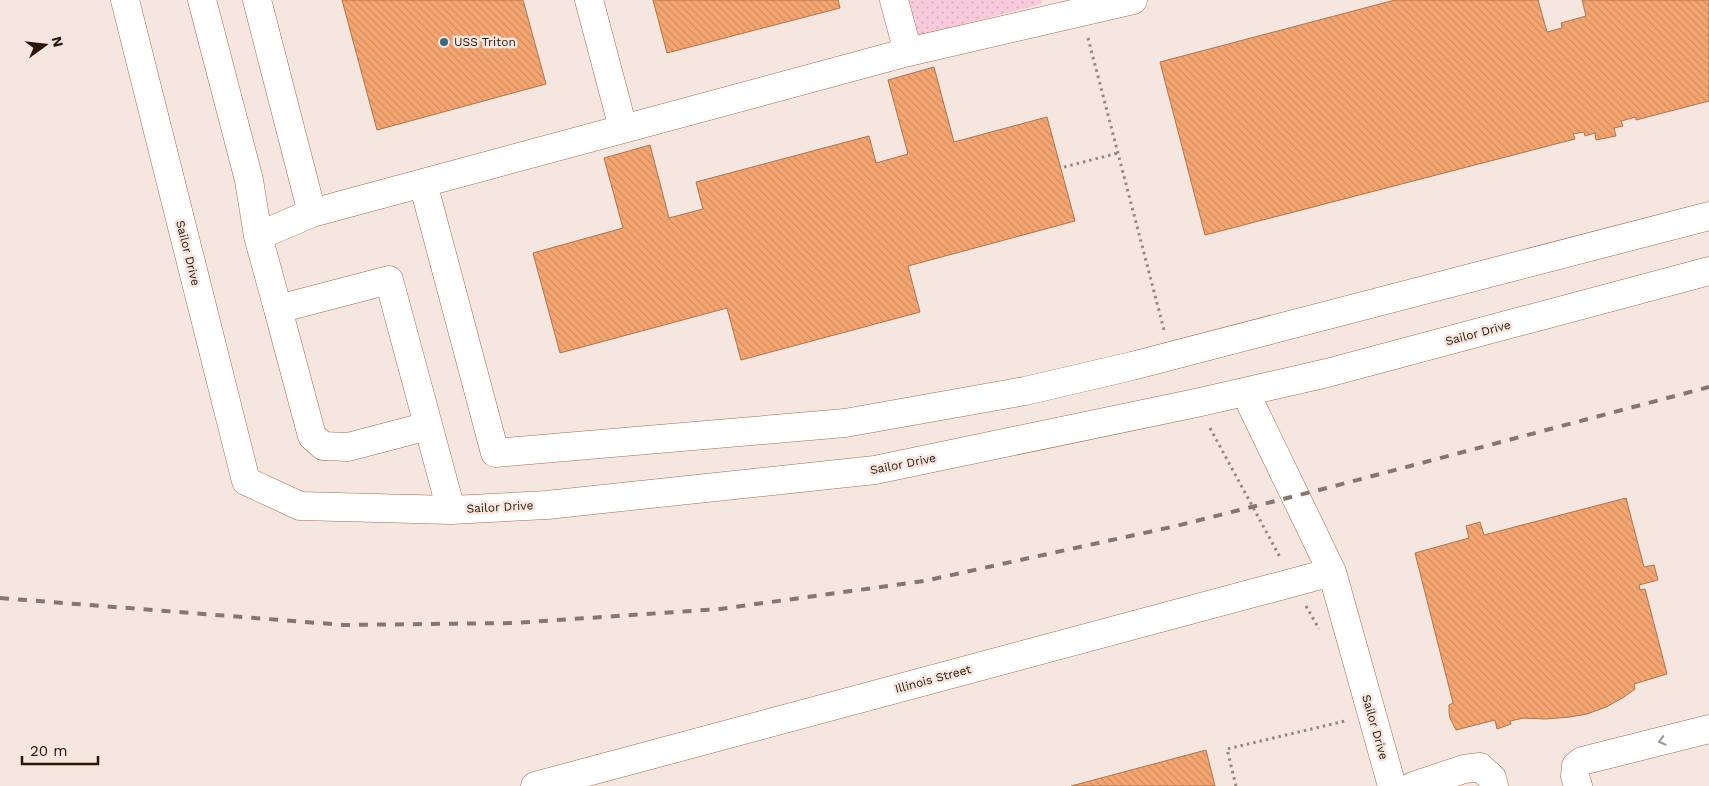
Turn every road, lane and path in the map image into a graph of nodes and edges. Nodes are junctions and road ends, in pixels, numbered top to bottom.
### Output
1 (124, 0) edge
2 (202, 0) edge
3 (257, 0) edge
4 (589, 0) edge
5 (894, 0) edge
6 (1132, 0) edge
7 (1081, 12) junction
8 (908, 52) junction
9 (623, 128) junction
10 (1118, 153) junction
11 (1064, 167) dead end
12 (423, 183) junction
13 (312, 213) junction
14 (1709, 216) edge
15 (258, 236) junction
16 (1709, 271) edge
17 (278, 309) junction
18 (1170, 355) junction
19 (1246, 392) junction
20 (428, 426) junction
21 (451, 510) junction
22 (1332, 572) junction
23 (1345, 721) dead end
24 (1709, 729) edge
25 (535, 786) edge
26 (1236, 786) edge
27 (1392, 786) edge
28 (1413, 786) edge
29 (1494, 786) edge
30 (1578, 786) edge

1 - 21 street, Sailor Drive
2 - 15 street
3 - 13 street
4 - 9 street
5 - 8 street
6 - 7 street
7 - 8 street
7 - 10 path
8 - 9 street
9 - 12 street
10 - 11 path
10 - 18 path
12 - 13 street
12 - 18 street
13 - 15 street
14 - 18 street
15 - 17 street
16 - 19 street, Sailor Drive
17 - 20 street
17 - 20 street
19 - 21 street, Sailor Drive
19 - 22 street, Sailor Drive
20 - 21 street
22 - 25 street, Illinois Street
22 - 27 street, Sailor Drive
23 - 26 path
24 -> 30 street
28 - 29 street

